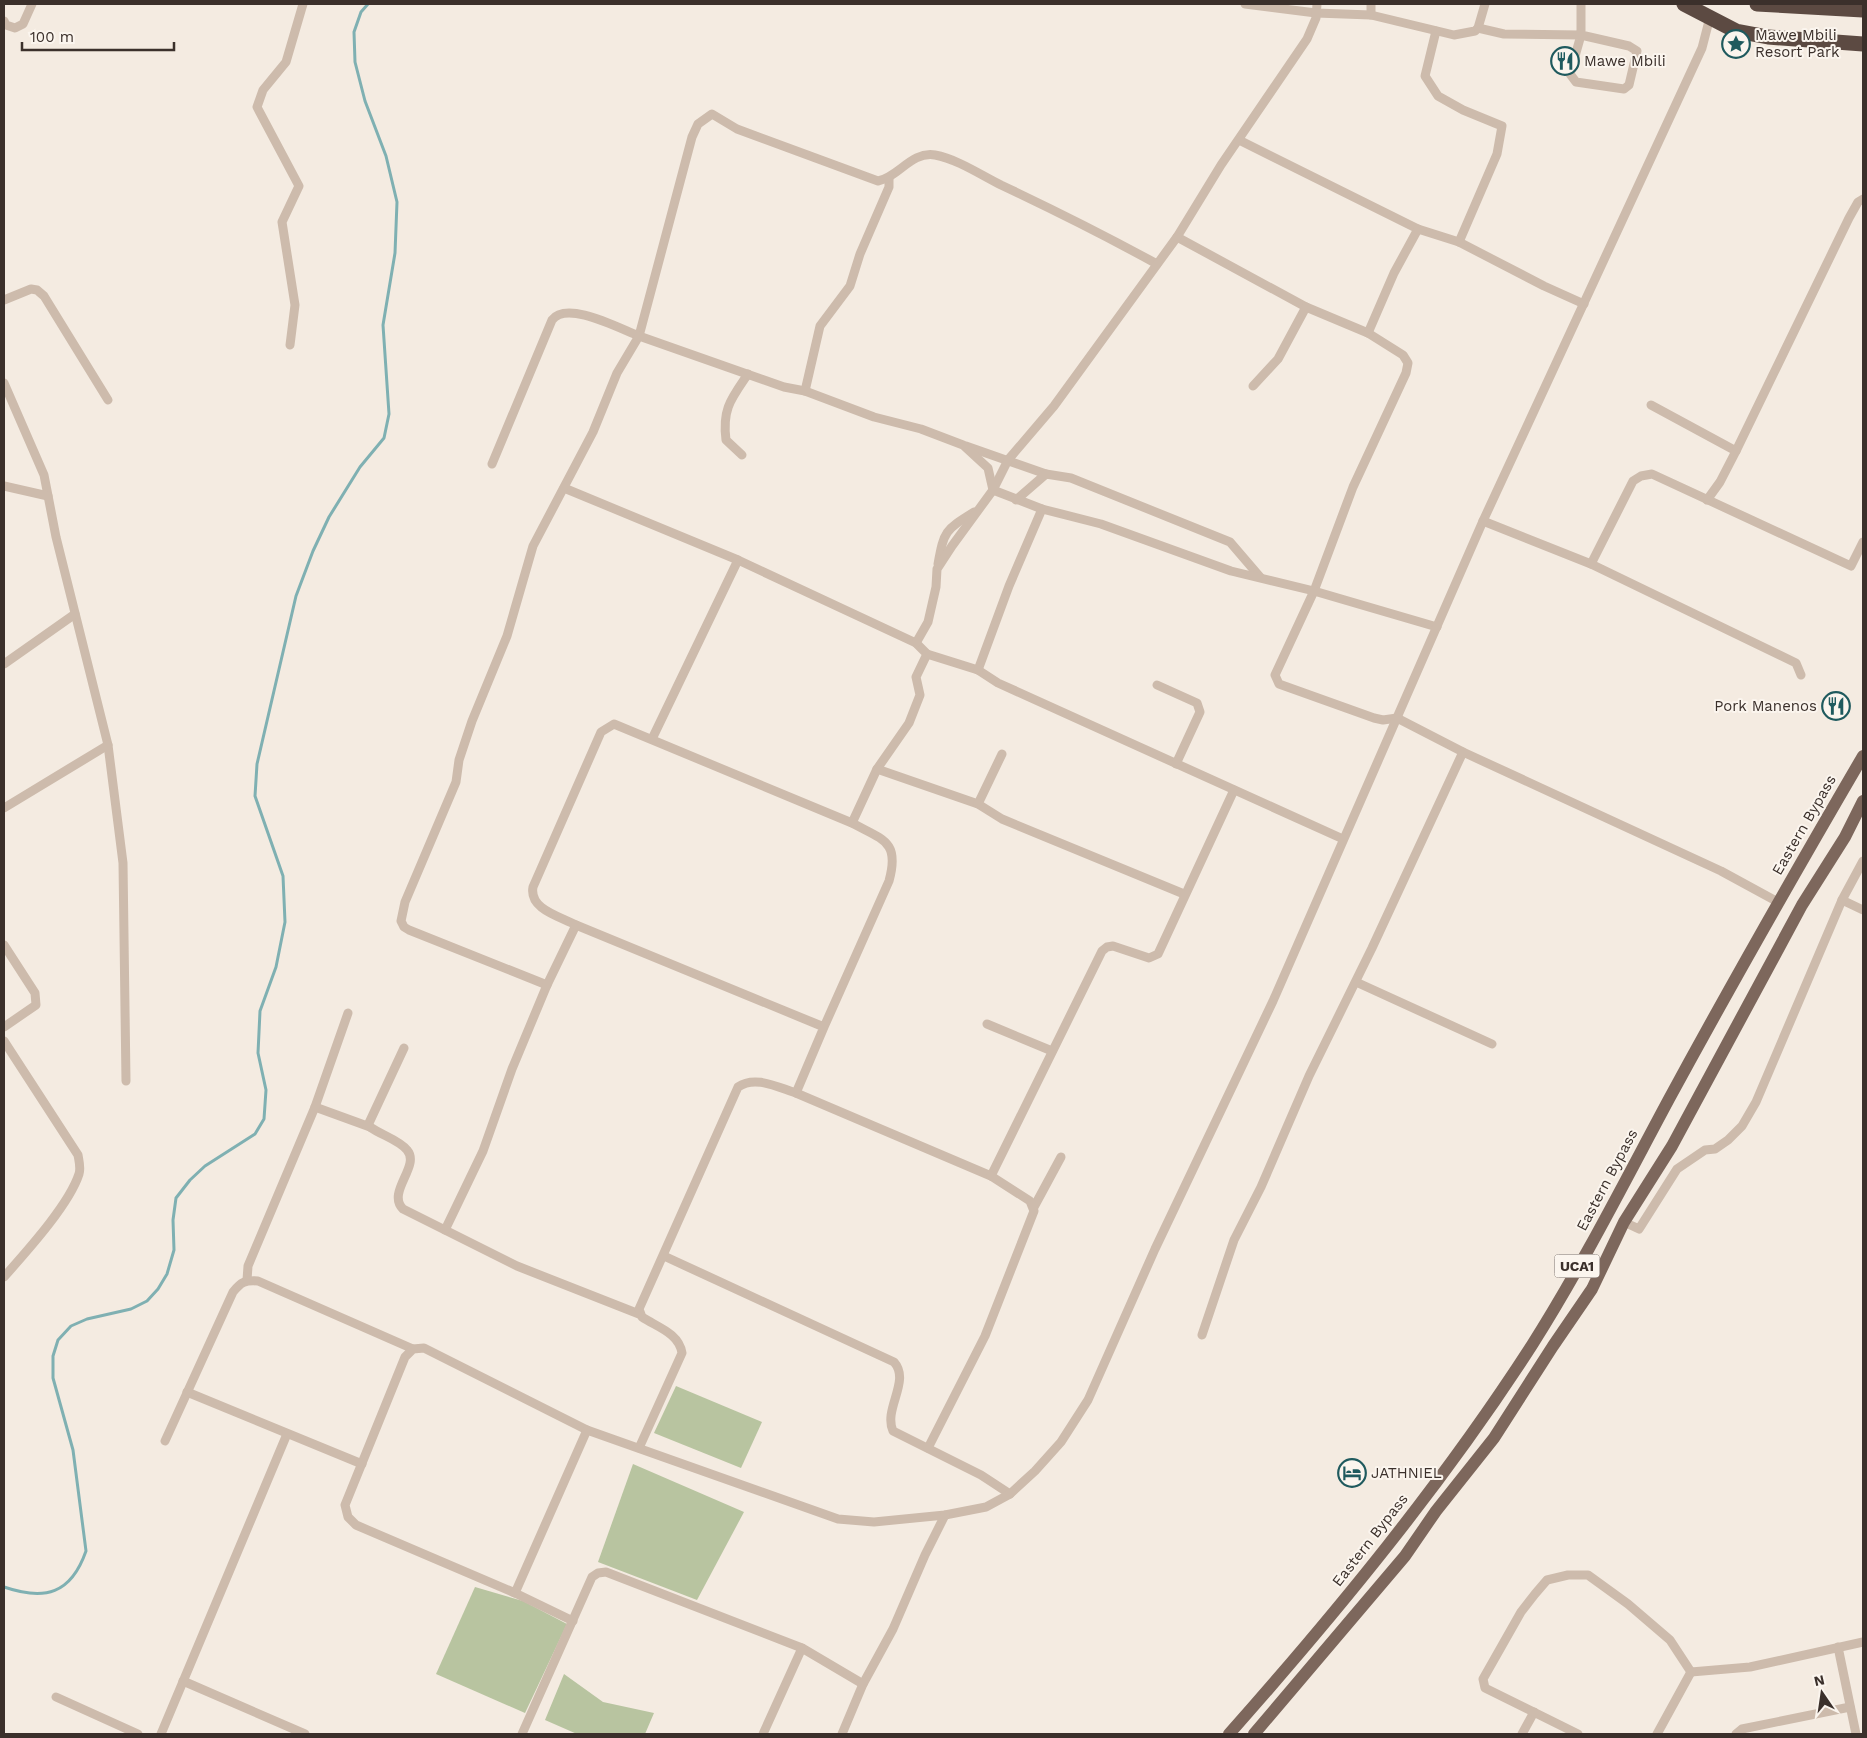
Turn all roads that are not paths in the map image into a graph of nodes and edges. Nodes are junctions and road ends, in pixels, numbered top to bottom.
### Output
1 (32, 4) edge
2 (303, 4) edge
3 (1245, 4) edge
4 (1371, 4) edge
5 (1485, 4) edge
6 (1581, 4) edge
7 (1684, 4) edge
8 (1757, 4) edge
9 (1317, 8) edge
10 (1863, 10) edge
11 (1371, 15) junction
12 (1710, 18) junction
13 (4, 21) edge
14 (1478, 28) junction
15 (1436, 31) junction
16 (1581, 35) junction
17 (1863, 44) edge
18 (1239, 140) junction
19 (889, 178) junction
20 (1863, 199) edge
21 (1418, 229) junction
22 (1177, 237) junction
23 (1459, 242) junction
24 (1157, 264) junction
25 (4, 300) edge
26 (1584, 304) junction
27 (1306, 307) junction
28 (1368, 333) junction
29 (639, 336) junction
30 (290, 345) dead end
31 (748, 374) junction
32 (4, 383) edge
33 (1253, 386) dead end
34 (805, 391) junction
35 (108, 400) dead end
36 (1651, 405) dead end
37 (963, 445) junction
38 (1736, 451) junction
39 (742, 455) dead end
40 (1008, 460) junction
41 (492, 464) dead end
42 (1046, 474) junction
43 (4, 486) edge
44 (564, 488) junction
45 (993, 490) junction
46 (48, 496) junction
47 (1016, 500) junction
48 (1707, 500) junction
49 (1042, 509) junction
50 (1483, 521) junction
51 (1863, 542) edge
52 (738, 560) junction
53 (1591, 564) junction
54 (1260, 577) junction
55 (1314, 591) junction
56 (75, 614) junction
57 (1437, 628) junction
58 (916, 643) junction
59 (927, 654) junction
60 (4, 664) edge
61 (978, 670) junction
62 (1801, 676) dead end
63 (1157, 685) dead end
64 (1397, 718) junction
65 (652, 739) junction
66 (108, 745) junction
67 (1463, 752) junction
68 (1002, 754) dead end
69 (1863, 756) edge
70 (1176, 764) junction
71 (877, 769) junction
72 (1234, 790) junction
73 (1863, 801) edge
74 (978, 804) junction
75 (4, 808) edge
76 (852, 823) junction
77 (1343, 839) junction
78 (1863, 861) edge
79 (1184, 894) junction
80 (1842, 900) junction
81 (1778, 902) junction
82 (1863, 910) edge
83 (576, 925) junction
84 (1761, 934) junction
85 (1782, 944) junction
86 (4, 945) edge
87 (1356, 982) junction
88 (547, 985) junction
89 (348, 1013) dead end
90 (987, 1024) dead end
91 (4, 1027) edge
92 (824, 1028) junction
93 (4, 1041) edge
94 (1492, 1044) dead end
95 (404, 1048) dead end
96 (1052, 1051) junction
97 (126, 1080) dead end
98 (796, 1092) junction
99 (315, 1107) junction
100 (370, 1127) junction
101 (1061, 1156) dead end
102 (991, 1176) junction
103 (1034, 1207) junction
104 (1624, 1222) junction
105 (445, 1230) junction
106 (664, 1256) junction
107 (4, 1277) edge
108 (247, 1280) junction
109 (639, 1314) junction
110 (1202, 1335) dead end
111 (413, 1350) junction
112 (187, 1392) junction
113 (587, 1430) junction
114 (287, 1434) junction
115 (165, 1441) dead end
116 (639, 1448) junction
117 (928, 1448) junction
118 (362, 1464) junction
119 (1010, 1494) junction
120 (946, 1515) junction
121 (515, 1593) junction
122 (572, 1621) junction
123 (1863, 1642) edge
124 (802, 1648) junction
125 (1838, 1648) junction
126 (1690, 1672) junction
127 (184, 1681) junction
128 (863, 1684) junction
129 (56, 1697) dead end
130 (1850, 1706) junction
131 (1534, 1712) junction
132 (138, 1734) edge
133 (161, 1734) edge
134 (304, 1734) edge
135 (522, 1734) edge
136 (763, 1734) edge
137 (842, 1734) edge
138 (1229, 1734) edge
139 (1254, 1734) edge
140 (1522, 1734) edge
141 (1578, 1734) edge
142 (1657, 1734) edge
143 (1736, 1734) edge
144 (1856, 1734) edge

1 - 13 street
2 - 30 street
3 - 9 street
4 - 11 street
5 - 14 street
6 - 16 street
7 - 12 highway
8 - 10 highway
9 - 11 street
9 - 18 street
11 - 15 street
12 - 17 highway
12 - 26 street
14 - 15 street
14 - 16 street
15 - 23 street
16 - 16 street
18 - 21 street
18 - 22 street
19 - 24 street
19 - 29 street
19 - 34 street
20 - 38 street
21 - 23 street
21 - 28 street
22 - 24 street
22 - 27 street
23 - 26 street
24 - 40 street
25 - 35 street
26 - 50 street
27 - 28 street
27 - 33 street
28 - 55 street
29 - 31 street
29 - 41 street
29 - 44 street
31 - 34 street
31 - 39 street
32 - 46 street
34 - 37 street
36 - 38 street
37 - 40 street
37 - 45 street
38 - 48 street
40 - 42 street
40 - 45 street
42 - 47 street
42 - 54 street
43 - 46 street
44 - 52 street
44 - 88 street
45 - 47 street
45 - 58 street
46 - 56 street
47 - 49 street
48 - 51 street
48 - 53 street
49 - 54 street
49 - 61 street
50 - 53 street
50 - 57 street
52 - 58 street
52 - 65 street
53 - 62 street
54 - 55 street
55 - 57 street
55 - 64 street
56 - 60 street
56 - 66 street
57 - 64 street
58 - 59 street
59 - 61 street
59 - 71 street
61 - 70 street
63 - 70 street
64 - 67 street
64 - 77 street
65 - 76 street
65 - 83 street
66 - 75 street
66 - 97 street
67 - 81 street
67 - 87 street
68 - 74 street
69 - 81 main road, Eastern Bypass / UCA1
70 - 72 street
71 - 74 street
71 - 76 street
72 - 77 street
72 - 79 street
73 - 85 main road, UCA1
74 - 79 street
76 - 92 street
77 - 119 street
78 - 80 street
79 - 96 street
80 - 82 street
80 - 104 street
81 - 84 main road, Eastern Bypass / UCA1
83 - 88 street
83 - 92 street
84 - 85 main road
84 - 138 main road, Eastern Bypass / UCA1
85 - 104 main road, UCA1
86 - 91 street
87 - 94 street
87 - 110 street
88 - 105 street
89 - 99 street
90 - 96 street
92 - 98 street
93 - 107 street
95 - 100 street
96 - 102 street
98 - 102 street
98 - 106 street
99 - 100 street
99 - 108 street
100 - 105 street
101 - 103 street
102 - 103 street
103 - 117 street
104 - 139 main road, UCA1
105 - 109 street
106 - 109 street
106 - 117 street
108 - 111 street
108 - 112 street
109 - 116 street
111 - 113 street
111 - 118 street
112 - 114 street
112 - 115 street
113 - 116 street
113 - 121 street
114 - 118 street
114 - 127 street
116 - 120 street
117 - 119 street
118 - 121 street
119 - 120 street
120 - 128 street
121 - 122 street
122 - 124 street
122 - 135 street
123 - 125 street
124 - 128 street
124 - 136 street
125 - 126 street
125 - 130 street
126 - 131 street
126 - 142 street
127 - 133 street
127 - 134 street
128 - 137 street
129 - 132 street
130 - 143 street
130 - 144 street
131 - 140 street
131 - 141 street

